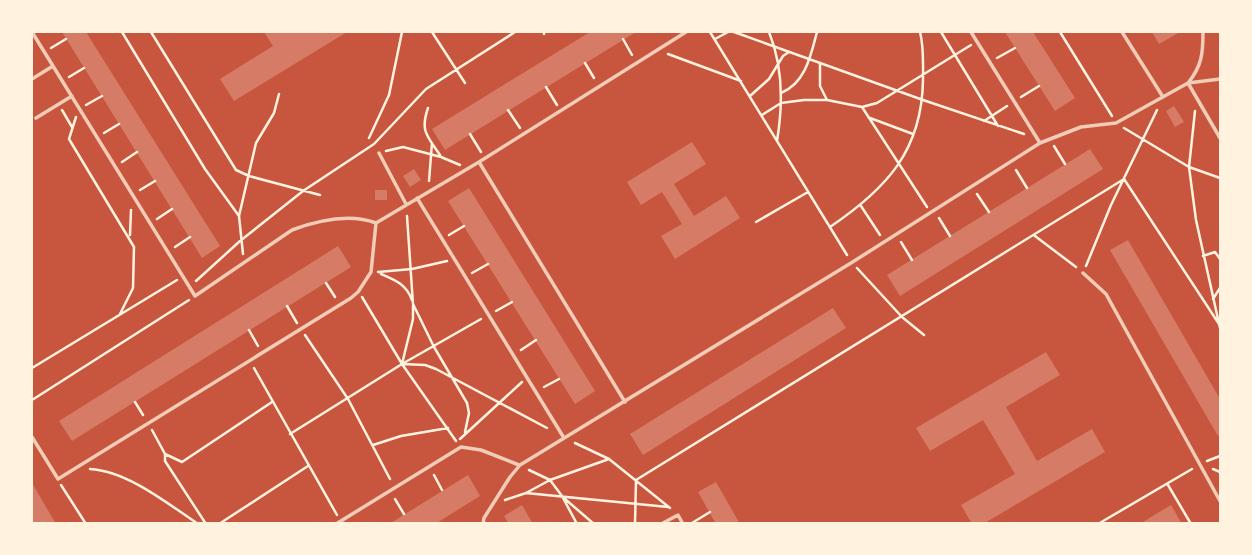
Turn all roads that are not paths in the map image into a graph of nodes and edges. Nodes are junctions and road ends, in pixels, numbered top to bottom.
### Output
1 (32, 32) edge
2 (686, 32) edge
3 (971, 32) edge
4 (1122, 32) edge
5 (1203, 32) edge
6 (53, 66) junction
7 (32, 79) edge
8 (1220, 79) edge
9 (1188, 83) junction
10 (72, 96) junction
11 (1163, 97) junction
12 (36, 118) dead end
13 (1220, 138) edge
14 (1039, 141) junction
15 (379, 153) road end
16 (479, 162) junction
17 (416, 198) junction
18 (406, 204) junction
19 (376, 223) junction
20 (1083, 273) road end
21 (625, 402) junction
22 (32, 437) edge
23 (564, 438) junction
24 (520, 465) junction
25 (1220, 500) edge
26 (338, 522) edge
27 (483, 523) edge
28 (663, 523) edge
29 (683, 523) edge

1 - 6 lane
2 - 16 lane
3 - 14 lane
4 - 11 lane
5 - 9 lane
6 - 7 lane
6 - 10 lane
8 - 9 lane
9 - 11 lane
9 - 13 lane
10 - 12 lane
10 - 19 lane
11 - 14 lane
14 - 21 lane
15 - 18 lane
16 - 17 lane
16 - 21 lane
17 - 18 lane
17 - 23 lane
18 - 19 lane
19 - 22 lane
20 - 25 lane
21 - 23 lane
23 - 24 lane
24 - 26 lane
24 - 27 lane
28 - 29 lane

